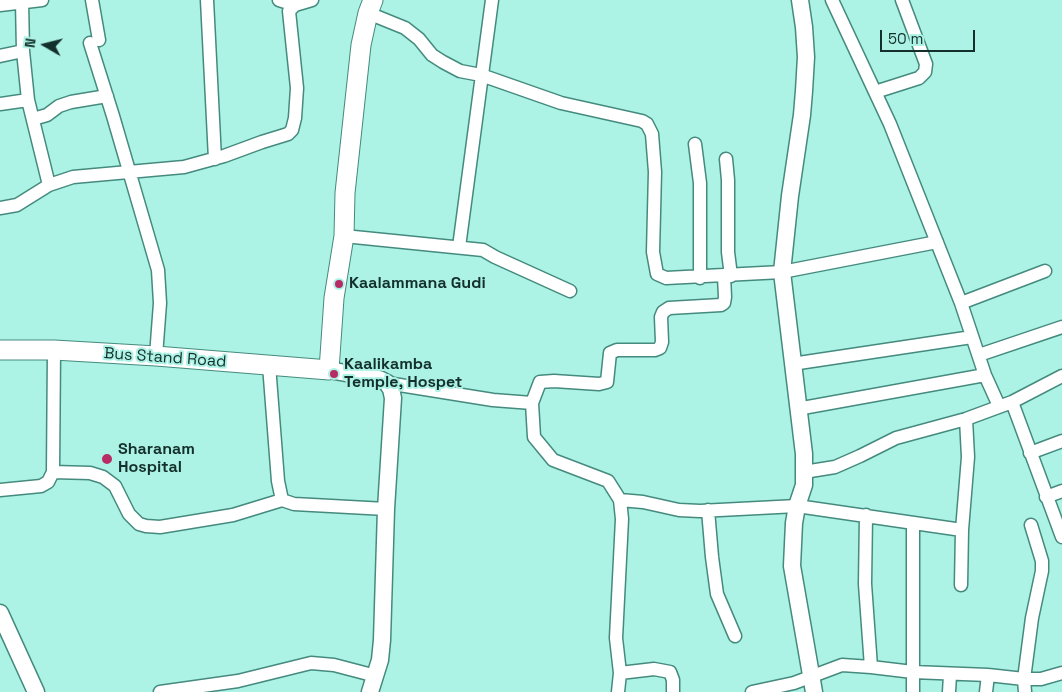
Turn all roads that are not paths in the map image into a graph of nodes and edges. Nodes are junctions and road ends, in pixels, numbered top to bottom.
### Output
1 (42, 0) edge
2 (92, 0) edge
3 (207, 0) edge
4 (279, 0) edge
5 (312, 0) edge
6 (492, 0) edge
7 (800, 0) edge
8 (832, 0) edge
9 (902, 0) edge
10 (22, 1) junction
11 (0, 5) edge
12 (295, 6) junction
13 (371, 7) edge
14 (23, 51) junction
15 (0, 56) edge
16 (481, 75) junction
17 (875, 92) junction
18 (107, 96) junction
19 (28, 100) junction
20 (0, 104) edge
21 (33, 119) junction
22 (695, 144) dead end
23 (726, 158) dead end
24 (215, 159) junction
25 (128, 172) junction
26 (49, 185) junction
27 (0, 208) edge
28 (344, 236) junction
29 (937, 242) junction
30 (459, 247) junction
31 (1045, 271) dead end
32 (782, 272) junction
33 (728, 276) junction
34 (700, 278) junction
35 (570, 291) dead end
36 (960, 303) junction
37 (1062, 327) edge
38 (972, 337) junction
39 (0, 350) edge
40 (54, 350) junction
41 (979, 355) junction
42 (156, 356) junction
43 (792, 364) junction
44 (269, 365) junction
45 (329, 370) junction
46 (985, 375) junction
47 (1062, 376) edge
48 (388, 383) junction
49 (1012, 402) junction
50 (532, 404) junction
51 (999, 406) junction
52 (797, 409) junction
53 (966, 419) junction
54 (1062, 441) edge
55 (1030, 453) junction
56 (53, 472) junction
57 (804, 472) junction
58 (0, 490) edge
59 (1062, 491) edge
60 (1046, 496) junction
61 (282, 500) junction
62 (620, 500) junction
63 (797, 506) junction
64 (386, 509) junction
65 (708, 510) junction
66 (866, 515) junction
67 (914, 524) junction
68 (1031, 525) dead end
69 (962, 530) junction
70 (1062, 537) edge
71 (962, 585) dead end
72 (0, 613) edge
73 (735, 636) dead end
74 (871, 667) junction
75 (913, 672) junction
76 (620, 673) junction
77 (1062, 673) edge
78 (950, 675) junction
79 (988, 675) junction
80 (376, 676) junction
81 (1024, 679) junction
82 (813, 685) edge
83 (239, 686) edge
84 (36, 692) edge
85 (160, 692) edge
86 (370, 692) edge
87 (618, 692) edge
88 (673, 692) edge
89 (752, 692) edge
90 (913, 692) edge
91 (948, 692) edge
92 (986, 692) edge
93 (1025, 692) edge

1 - 10 street
2 - 18 street
3 - 24 street
4 - 12 street
5 - 12 street
6 - 16 street
7 - 32 street
8 - 17 street
9 - 17 street
10 - 11 street
10 - 14 street
12 - 24 street
13 - 16 street
13 - 28 main road
14 - 15 street
14 - 19 street
16 - 30 street
16 - 34 street
17 - 29 street
18 - 21 street
18 - 25 street
19 - 20 street
19 - 21 street
21 - 26 street
22 - 34 street
23 - 33 street
24 - 25 street
25 - 26 street
25 - 42 street
26 - 27 street
28 - 30 street
28 - 45 main road
29 - 32 street
29 - 36 street
30 - 35 street
31 - 36 street
32 - 33 street
32 - 43 street
33 - 34 street
33 - 50 street
36 - 38 street
37 - 41 street
38 - 41 street
38 - 43 street
39 - 40 main road, Bus Stand Road
40 - 42 main road, Bus Stand Road
40 - 56 street
41 - 46 street
42 - 44 main road, Bus Stand Road
43 - 52 street
44 - 45 main road, Bus Stand Road
44 - 61 street
45 - 48 street
46 - 51 street
46 - 52 street
47 - 49 street
48 - 50 street
48 - 64 street
49 - 51 street
49 - 55 street
50 - 62 street
51 - 53 street
52 - 57 street
53 - 57 street
53 - 69 street
54 - 55 street
55 - 60 street
56 - 58 street
56 - 61 street
57 - 63 street
59 - 60 street
60 - 70 street
61 - 64 street
62 - 65 street
62 - 76 street
63 - 65 street
63 - 66 street
63 - 82 street
64 - 80 street
65 - 73 street
66 - 67 street
66 - 74 street
67 - 69 street
67 - 75 street
68 - 81 street
69 - 71 street
72 - 84 street
74 - 75 street
74 - 82 street
75 - 78 street
75 - 90 street
76 - 87 street
76 - 88 street
77 - 81 street
78 - 79 street
78 - 91 street
79 - 81 street
79 - 92 street
80 - 83 street
80 - 86 street
81 - 93 street
82 - 89 street
83 - 85 street

